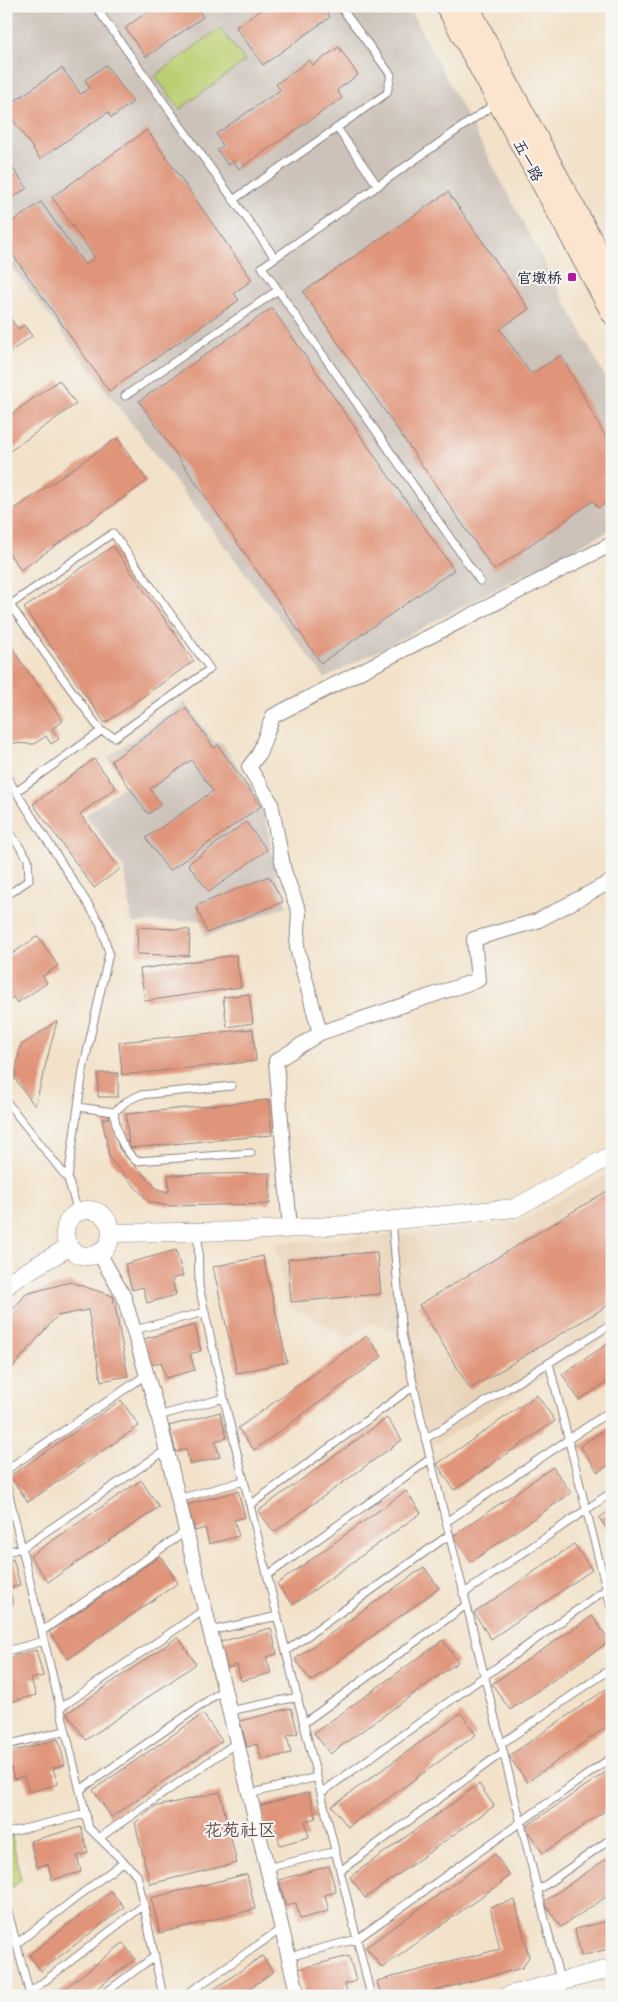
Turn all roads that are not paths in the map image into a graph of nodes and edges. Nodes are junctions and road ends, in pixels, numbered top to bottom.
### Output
1 (95, 6) edge
2 (340, 6) edge
3 (446, 6) edge
4 (470, 6) edge
5 (505, 96) junction
6 (337, 128) junction
7 (378, 186) junction
8 (233, 200) junction
9 (275, 258) junction
10 (612, 277) edge
11 (278, 290) junction
12 (612, 314) edge
13 (126, 396) dead end
14 (612, 544) edge
15 (480, 581) dead end
16 (8, 603) edge
17 (101, 731) junction
18 (6, 776) edge
19 (17, 791) junction
20 (6, 827) edge
21 (612, 881) edge
22 (6, 896) edge
23 (320, 1033) junction
24 (232, 1086) dead end
25 (6, 1101) edge
26 (78, 1107) junction
27 (114, 1112) junction
28 (251, 1153) dead end
29 (612, 1155) edge
30 (68, 1179) junction
31 (78, 1212) junction
32 (392, 1221) junction
33 (290, 1229) junction
34 (198, 1232) junction
35 (111, 1233) junction
36 (70, 1246) junction
37 (99, 1253) junction
38 (6, 1287) edge
39 (205, 1312) junction
40 (612, 1324) edge
41 (134, 1330) junction
42 (549, 1363) junction
43 (146, 1375) junction
44 (414, 1386) junction
45 (224, 1398) junction
46 (612, 1410) edge
47 (158, 1416) junction
48 (425, 1439) junction
49 (568, 1439) junction
50 (166, 1450) junction
51 (430, 1459) junction
52 (6, 1470) edge
53 (244, 1481) junction
54 (6, 1482) edge
55 (612, 1492) edge
56 (178, 1499) junction
57 (250, 1505) junction
58 (586, 1510) junction
59 (446, 1522) junction
60 (185, 1532) junction
61 (449, 1535) junction
62 (22, 1548) junction
63 (6, 1552) edge
64 (268, 1575) junction
65 (609, 1587) edge
66 (463, 1594) junction
67 (466, 1605) junction
68 (204, 1610) junction
69 (612, 1611) edge
70 (278, 1616) junction
71 (42, 1631) junction
72 (209, 1632) junction
73 (44, 1641) junction
74 (6, 1651) edge
75 (286, 1651) junction
76 (612, 1668) edge
77 (484, 1676) junction
78 (224, 1690) junction
79 (298, 1696) junction
80 (60, 1708) junction
81 (229, 1712) junction
82 (304, 1723) junction
83 (66, 1731) junction
84 (236, 1743) junction
85 (501, 1744) junction
86 (6, 1745) edge
87 (503, 1752) junction
88 (612, 1757) edge
89 (317, 1777) junction
90 (80, 1790) junction
91 (321, 1793) junction
92 (248, 1794) junction
93 (85, 1814) junction
94 (520, 1821) junction
95 (11, 1832) dead end
96 (99, 1838) junction
97 (612, 1838) edge
98 (336, 1851) junction
99 (124, 1862) junction
100 (267, 1868) junction
101 (340, 1871) junction
102 (537, 1891) junction
103 (6, 1904) edge
104 (144, 1905) junction
105 (281, 1928) junction
106 (358, 1939) junction
107 (16, 1940) junction
108 (6, 1943) edge
109 (155, 1956) junction
110 (288, 1957) junction
111 (612, 1968) edge
112 (562, 1989) edge
113 (28, 1995) edge
114 (101, 1996) edge
115 (164, 1996) edge
116 (184, 1996) edge
117 (298, 1996) edge
118 (371, 1996) edge
119 (507, 1996) edge

1 - 8 lane
2 - 6 lane
3 - 5 main road, 五一路
4 - 5 main road, 五一路
5 - 7 lane
5 - 10 main road, 五一路
5 - 12 main road, 五一路
6 - 7 lane
6 - 8 lane
7 - 9 lane
8 - 9 lane
9 - 11 lane
11 - 13 lane
11 - 15 lane
14 - 23 street
16 - 17 lane
16 - 17 lane
17 - 19 lane
18 - 19 lane
19 - 26 lane
20 - 22 lane
21 - 23 street
23 - 33 street
24 - 27 lane
25 - 30 lane
26 - 27 lane
26 - 30 lane
27 - 28 lane
29 - 32 street
30 - 31 lane
31 - 35 street
31 - 36 street
32 - 33 street
32 - 44 lane
33 - 34 street
34 - 35 street
34 - 39 lane
35 - 37 street
36 - 37 street
36 - 38 street
37 - 41 street
39 - 41 lane
39 - 45 lane
40 - 42 lane
41 - 43 street
42 - 48 lane
42 - 49 lane
43 - 47 street
43 - 52 lane
44 - 48 lane
44 - 57 lane
45 - 47 lane
45 - 53 lane
46 - 49 lane
47 - 50 street
48 - 51 lane
49 - 58 lane
49 - 59 lane
50 - 56 street
50 - 62 lane
51 - 59 lane
51 - 64 lane
53 - 56 lane
53 - 57 lane
54 - 62 lane
55 - 58 lane
56 - 60 street
57 - 64 lane
58 - 65 lane
58 - 66 lane
59 - 61 lane
60 - 68 street
60 - 71 lane
61 - 66 lane
61 - 75 lane
62 - 63 lane
62 - 71 lane
64 - 70 lane
65 - 69 lane
65 - 77 lane
66 - 67 lane
67 - 77 lane
67 - 82 lane
68 - 72 street
68 - 80 lane
70 - 72 lane
70 - 75 lane
71 - 73 lane
72 - 78 street
73 - 74 lane
73 - 80 lane
75 - 79 lane
76 - 85 lane
77 - 85 lane
77 - 91 lane
78 - 81 street
78 - 90 lane
79 - 81 lane
79 - 82 lane
80 - 83 lane
81 - 84 street
82 - 89 lane
83 - 86 lane
83 - 90 lane
84 - 92 street
84 - 96 lane
85 - 87 lane
87 - 94 lane
87 - 101 lane
88 - 94 lane
89 - 91 lane
89 - 92 lane
90 - 93 lane
91 - 98 lane
92 - 100 street
93 - 95 lane
93 - 96 lane
94 - 102 lane
94 - 106 lane
96 - 99 lane
97 - 102 lane
98 - 100 lane
98 - 101 lane
99 - 104 lane
99 - 107 lane
100 - 105 street
101 - 106 lane
102 - 112 lane
103 - 107 lane
104 - 109 lane
104 - 113 lane
105 - 110 street
105 - 116 lane
106 - 110 lane
106 - 118 lane
107 - 108 lane
107 - 113 lane
109 - 114 lane
109 - 115 lane
110 - 117 street
111 - 112 street
112 - 119 street

